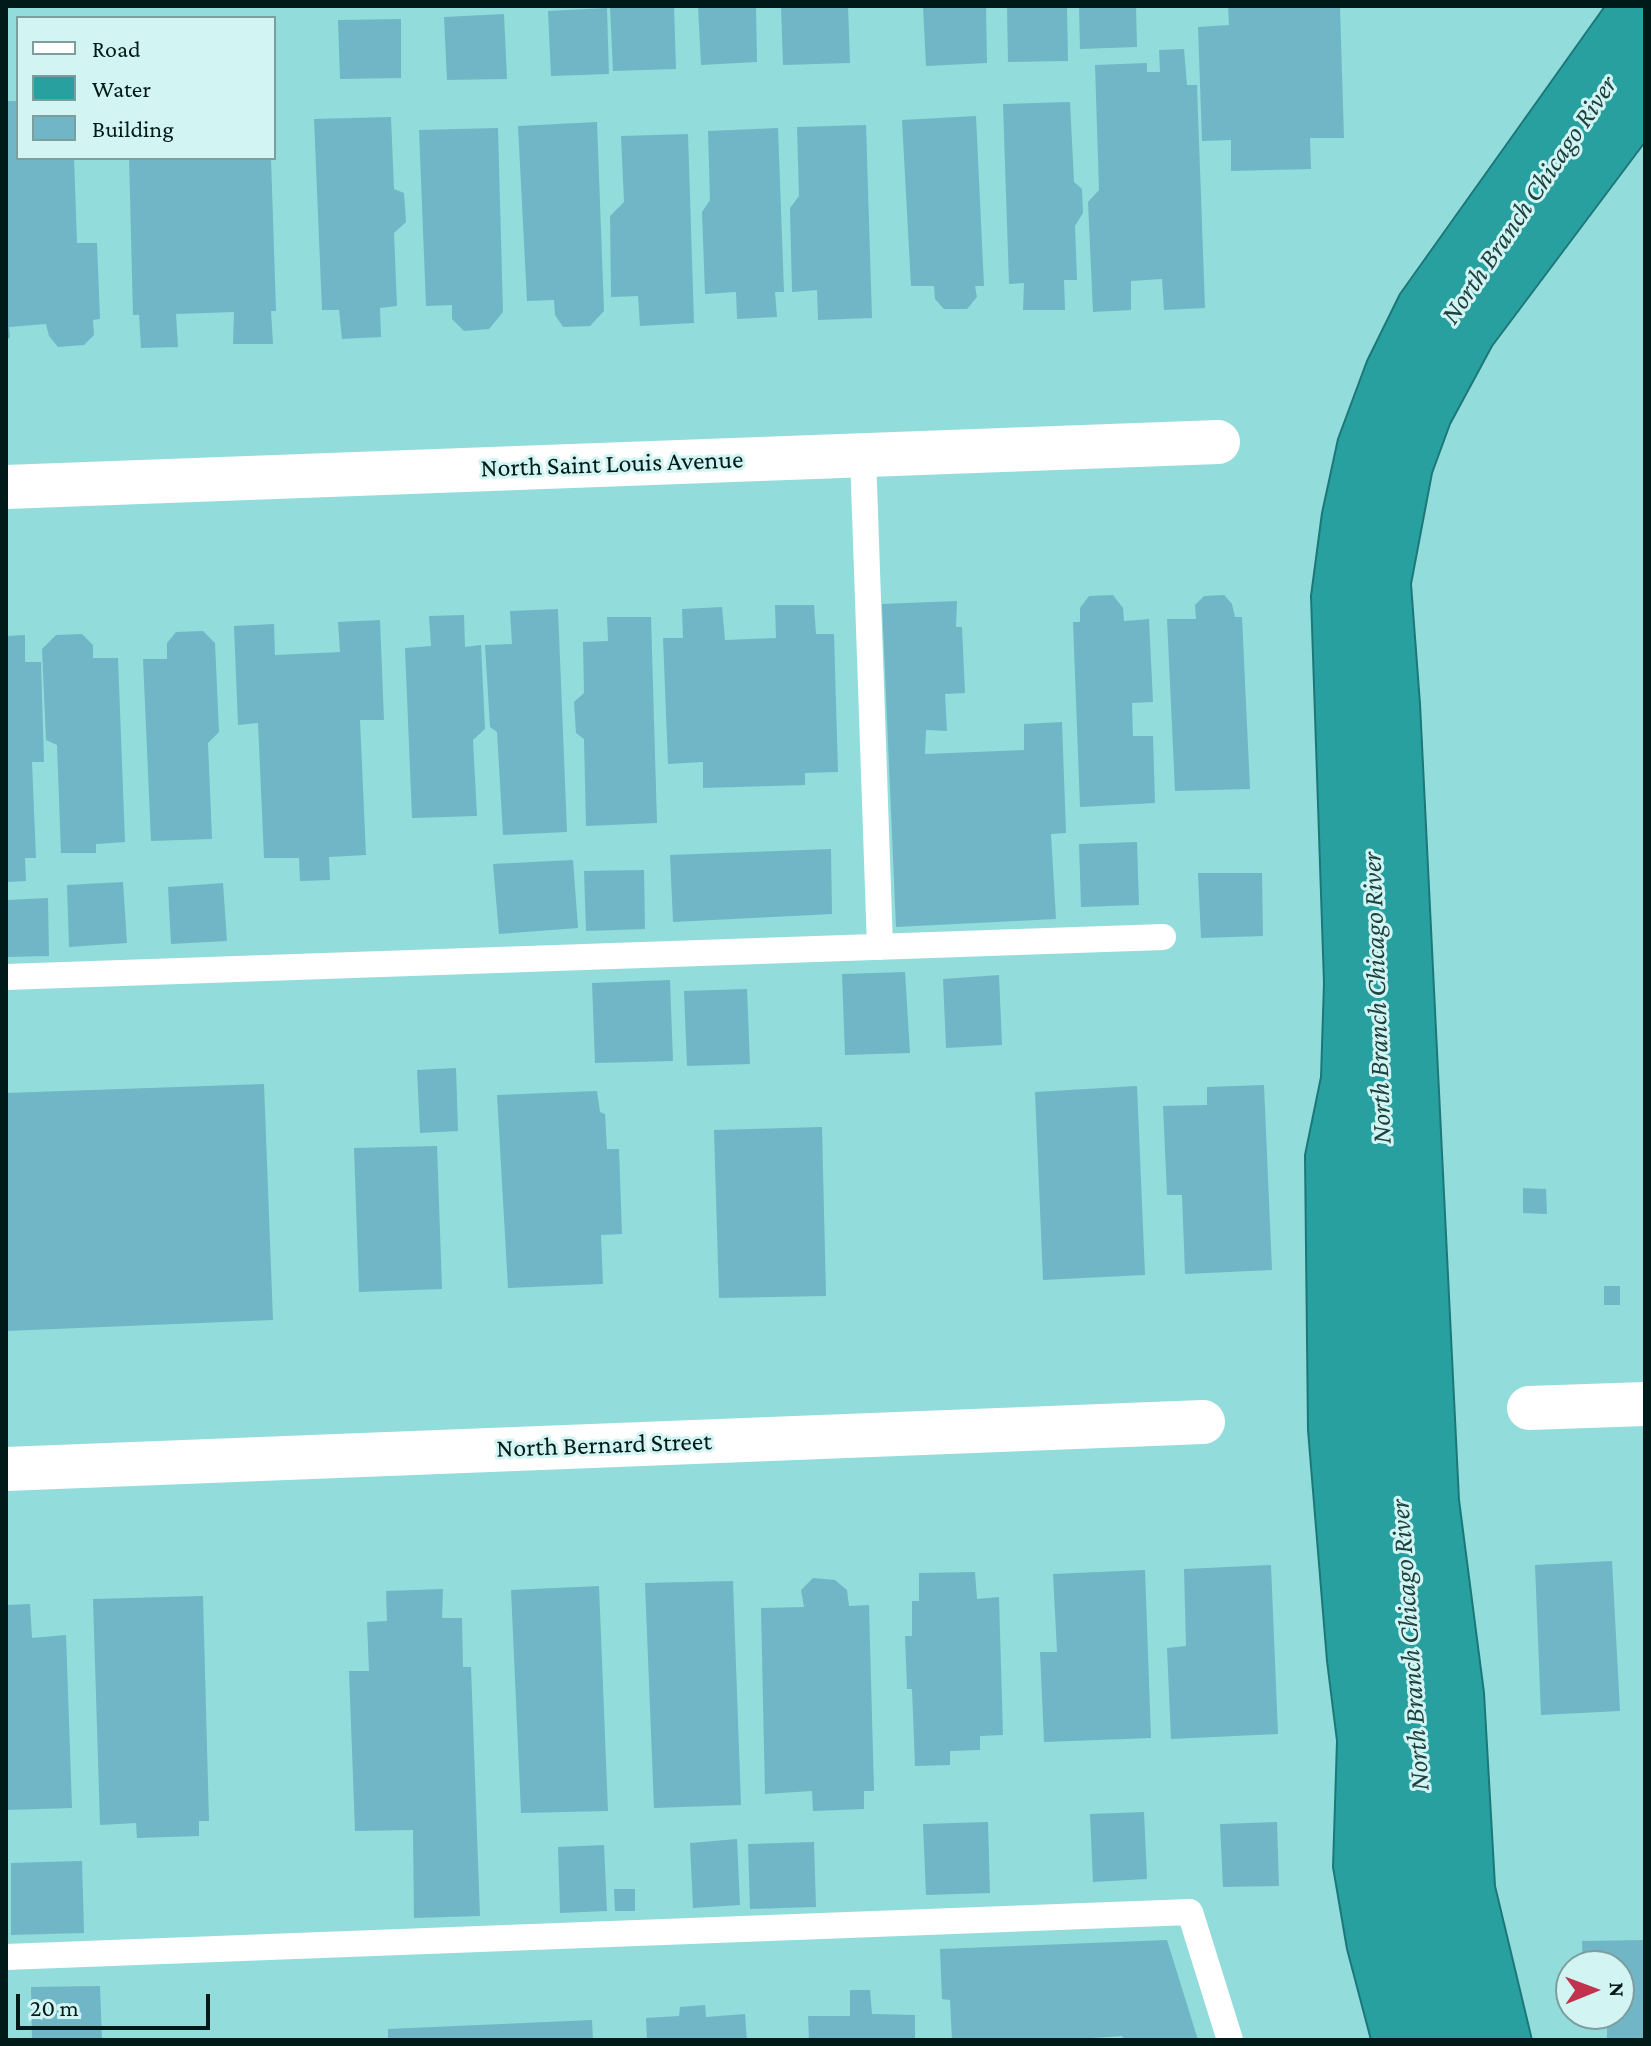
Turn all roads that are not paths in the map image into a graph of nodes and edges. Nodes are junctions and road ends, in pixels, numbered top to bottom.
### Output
1 (1218, 442) dead end
2 (863, 455) junction
3 (6, 487) edge
4 (1163, 937) dead end
5 (880, 947) junction
6 (6, 977) edge
7 (1645, 1404) edge
8 (1529, 1408) dead end
9 (1203, 1422) dead end
10 (6, 1469) edge
11 (6, 1957) edge
12 (1230, 2040) edge

1 - 2 street, North Saint Louis Avenue
2 - 3 street, North Saint Louis Avenue
2 - 5 lane
4 - 5 lane
5 - 6 lane
7 - 8 street
9 - 10 street, North Bernard Street
11 - 12 lane

